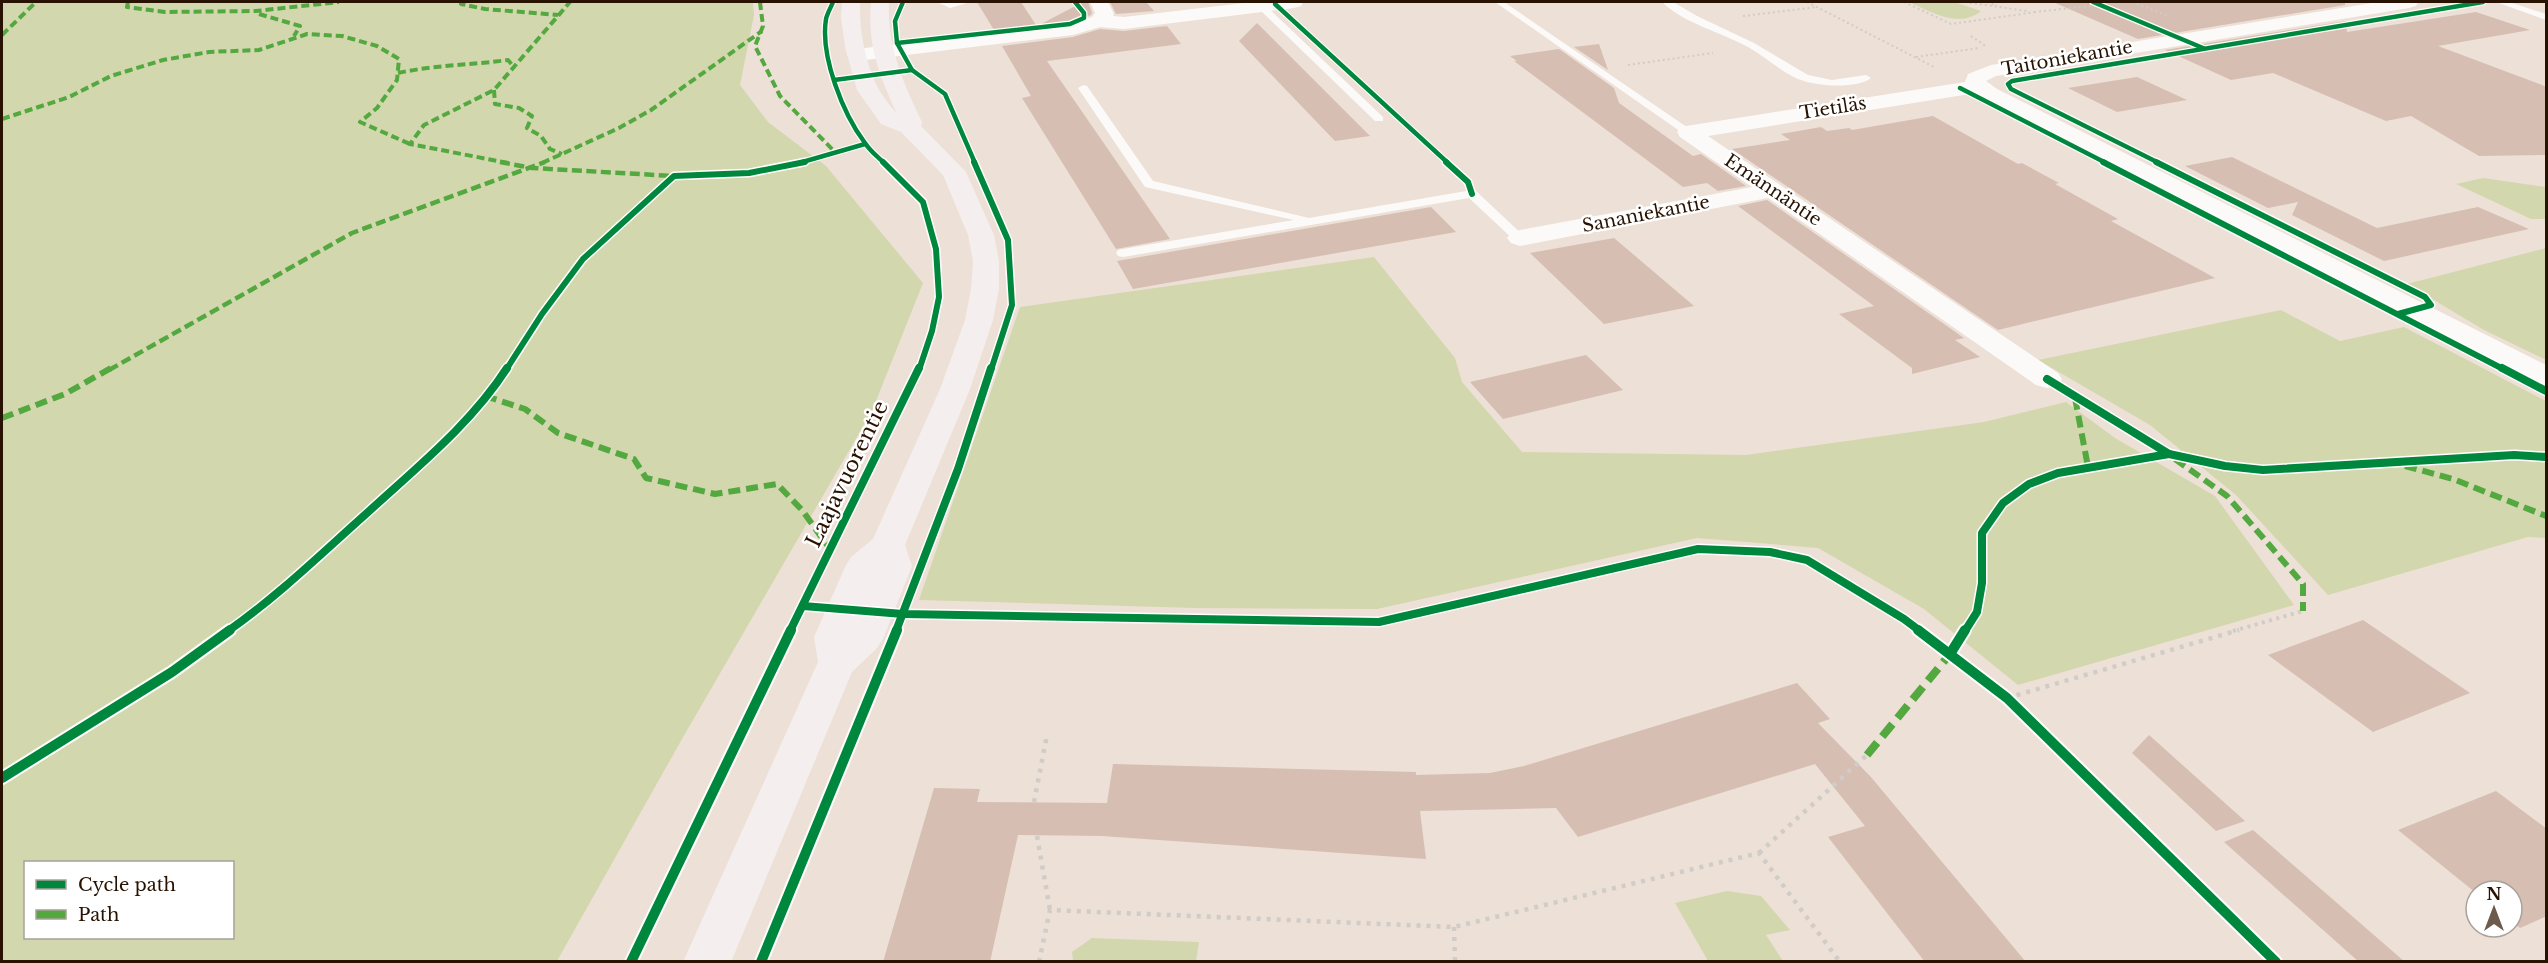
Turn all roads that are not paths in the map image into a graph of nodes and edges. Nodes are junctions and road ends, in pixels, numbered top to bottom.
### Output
1 (851, 2) edge
2 (880, 2) edge
3 (942, 2) edge
4 (965, 2) edge
5 (1294, 2) edge
6 (1499, 2) edge
7 (1667, 2) edge
8 (2409, 2) edge
9 (2501, 2) edge
10 (1261, 6) junction
11 (1099, 11) edge
12 (2547, 17) edge
13 (881, 52) junction
14 (857, 56) junction
15 (1866, 78) dead end
16 (1976, 82) junction
17 (1083, 88) dead end
18 (1379, 119) dead end
19 (909, 127) junction
20 (1688, 132) junction
21 (1773, 190) junction
22 (1314, 221) junction
23 (1520, 238) joint
24 (1123, 253) dead end
25 (2547, 376) edge
26 (2047, 379) dead end
27 (707, 962) edge

1 - 14 main road
2 - 13 main road
3 - 4 lane
5 - 10 street
6 - 20 lane, Emännäntie
7 - 15 lane
8 - 16 street, Taitoniekantie
9 - 12 lane
10 - 11 street
10 - 18 lane
11 - 13 street
13 - 14 street
13 - 19 main road
14 - 19 main road
16 - 20 street, Tietiläs
16 - 25 street, Taitoniekantie
17 - 22 lane
19 - 27 main road
20 - 21 street, Emännäntie
21 - 23 street, Sananiekantie
21 - 26 street, Emännäntie
22 - 23 lane
22 - 24 lane

